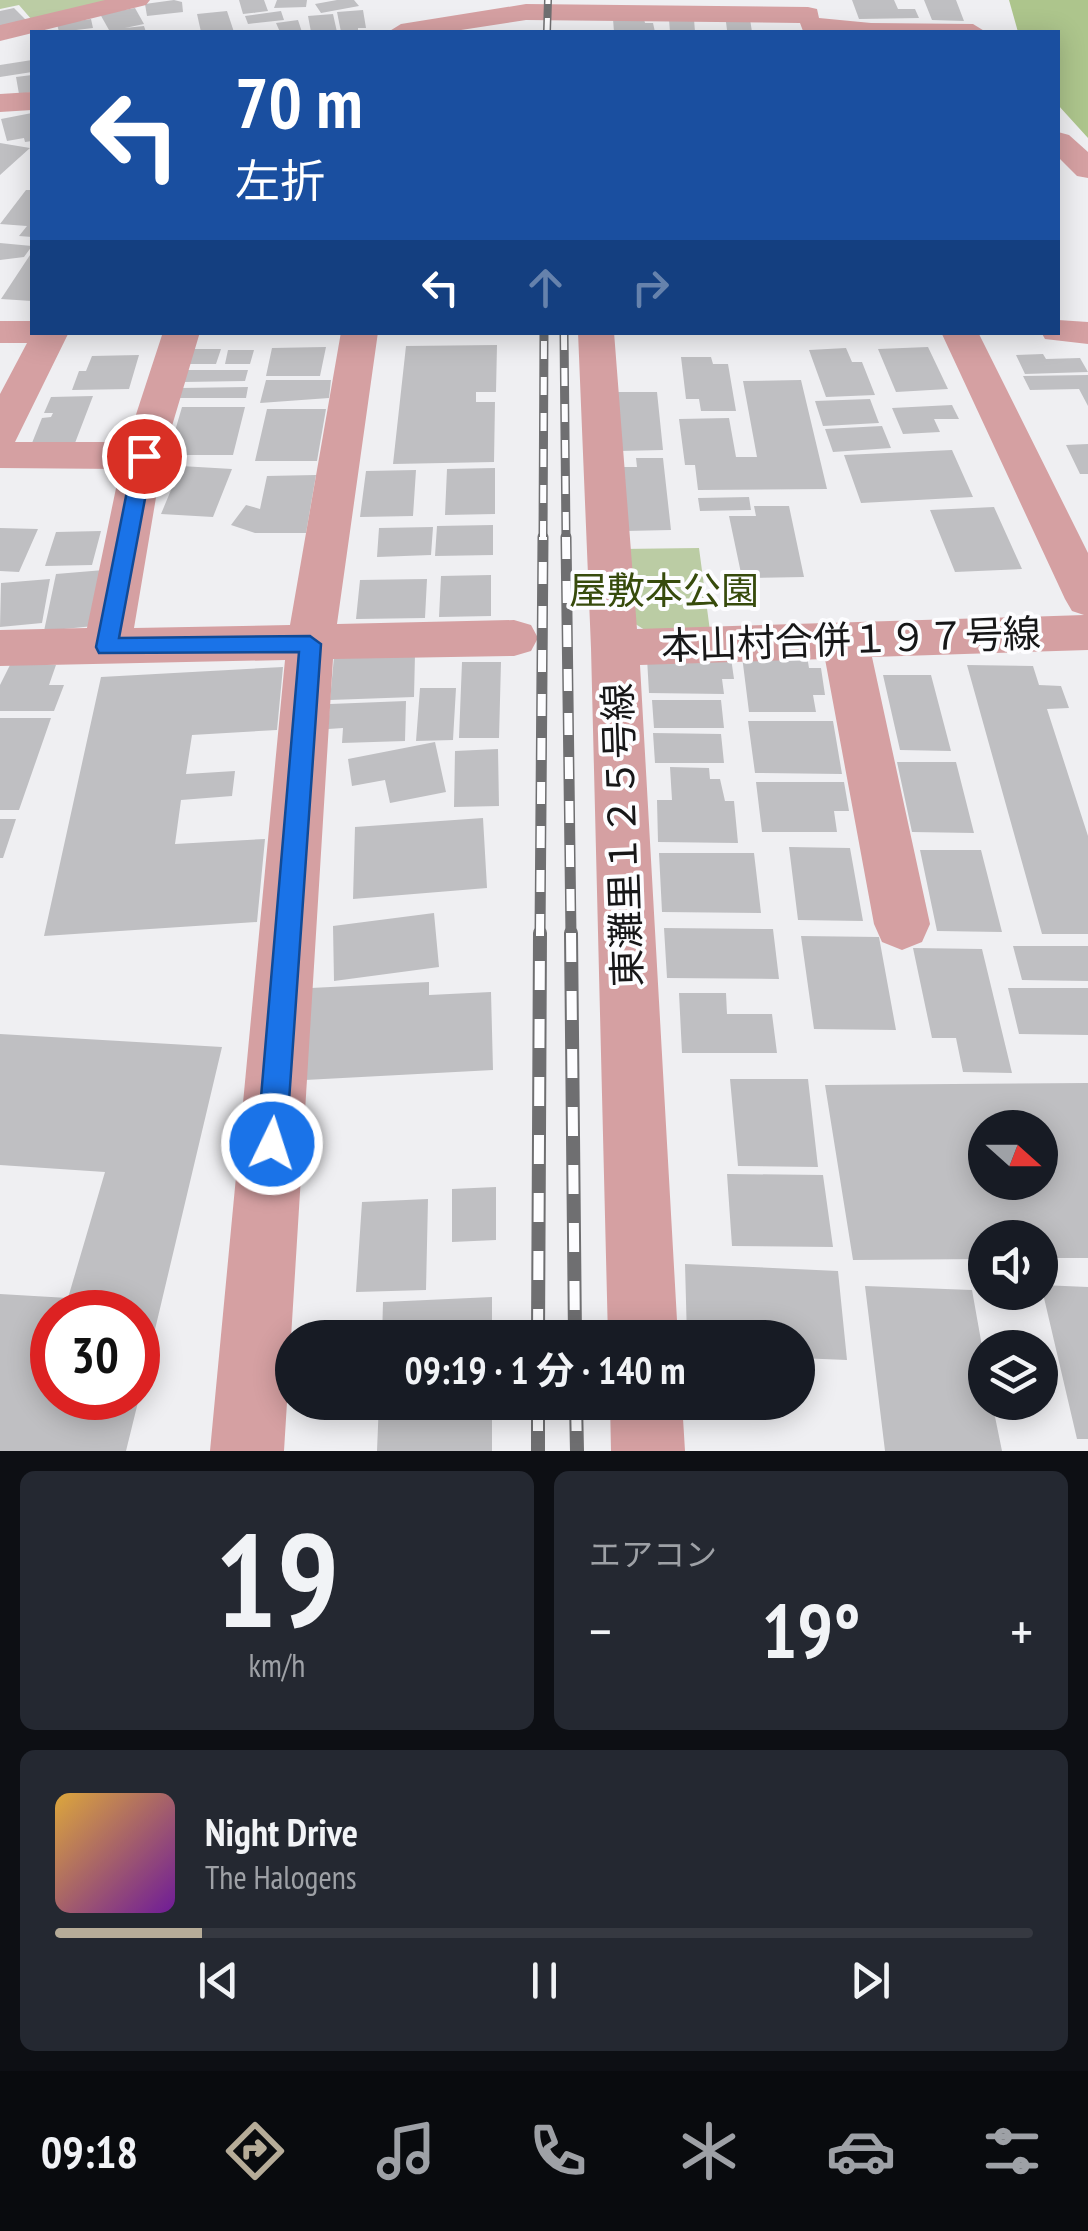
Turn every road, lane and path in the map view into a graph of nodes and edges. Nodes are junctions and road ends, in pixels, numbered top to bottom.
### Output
1 (137, 0) edge
2 (526, 6) edge
3 (593, 15) edge
4 (809, 18) edge
5 (714, 23) edge
6 (985, 25) edge
7 (390, 27) edge
8 (866, 30) edge
9 (890, 30) edge
10 (0, 33) edge
11 (30, 101) edge
12 (0, 103) edge
13 (1060, 143) edge
14 (1088, 170) edge
15 (1060, 331) edge
16 (0, 332) edge
17 (30, 332) edge
18 (1088, 332) edge
19 (50, 335) edge
20 (181, 335) edge
21 (360, 335) edge
22 (596, 335) edge
23 (959, 335) edge
24 (0, 433) edge
25 (0, 456) edge
26 (144, 456) junction
27 (1088, 599) edge
28 (1088, 632) edge
29 (514, 638) dead end
30 (845, 640) junction
31 (310, 644) junction
32 (107, 647) junction
33 (0, 648) edge
34 (615, 648) junction
35 (902, 924) dead end
36 (642, 1320) edge
37 (647, 1420) edge
38 (248, 1451) edge
39 (648, 1451) edge

1 - 10 street
2 - 3 street
2 - 7 street
3 - 5 street
4 - 5 street
4 - 8 street
6 - 9 street
11 - 12 street
13 - 14 street
15 - 18 street
16 - 17 street
19 - 24 street
20 - 26 street
21 - 31 street
22 - 34 street, 東灘里１２５号線
23 - 27 street
25 - 26 street
26 - 32 street
28 - 30 street, 本山村合併１９７号線
29 - 31 street
30 - 34 street, 本山村合併１９７号線
30 - 35 street
31 - 32 street
31 - 38 street
32 - 33 street
34 - 36 street, 東灘里１２５号線
37 - 39 street

